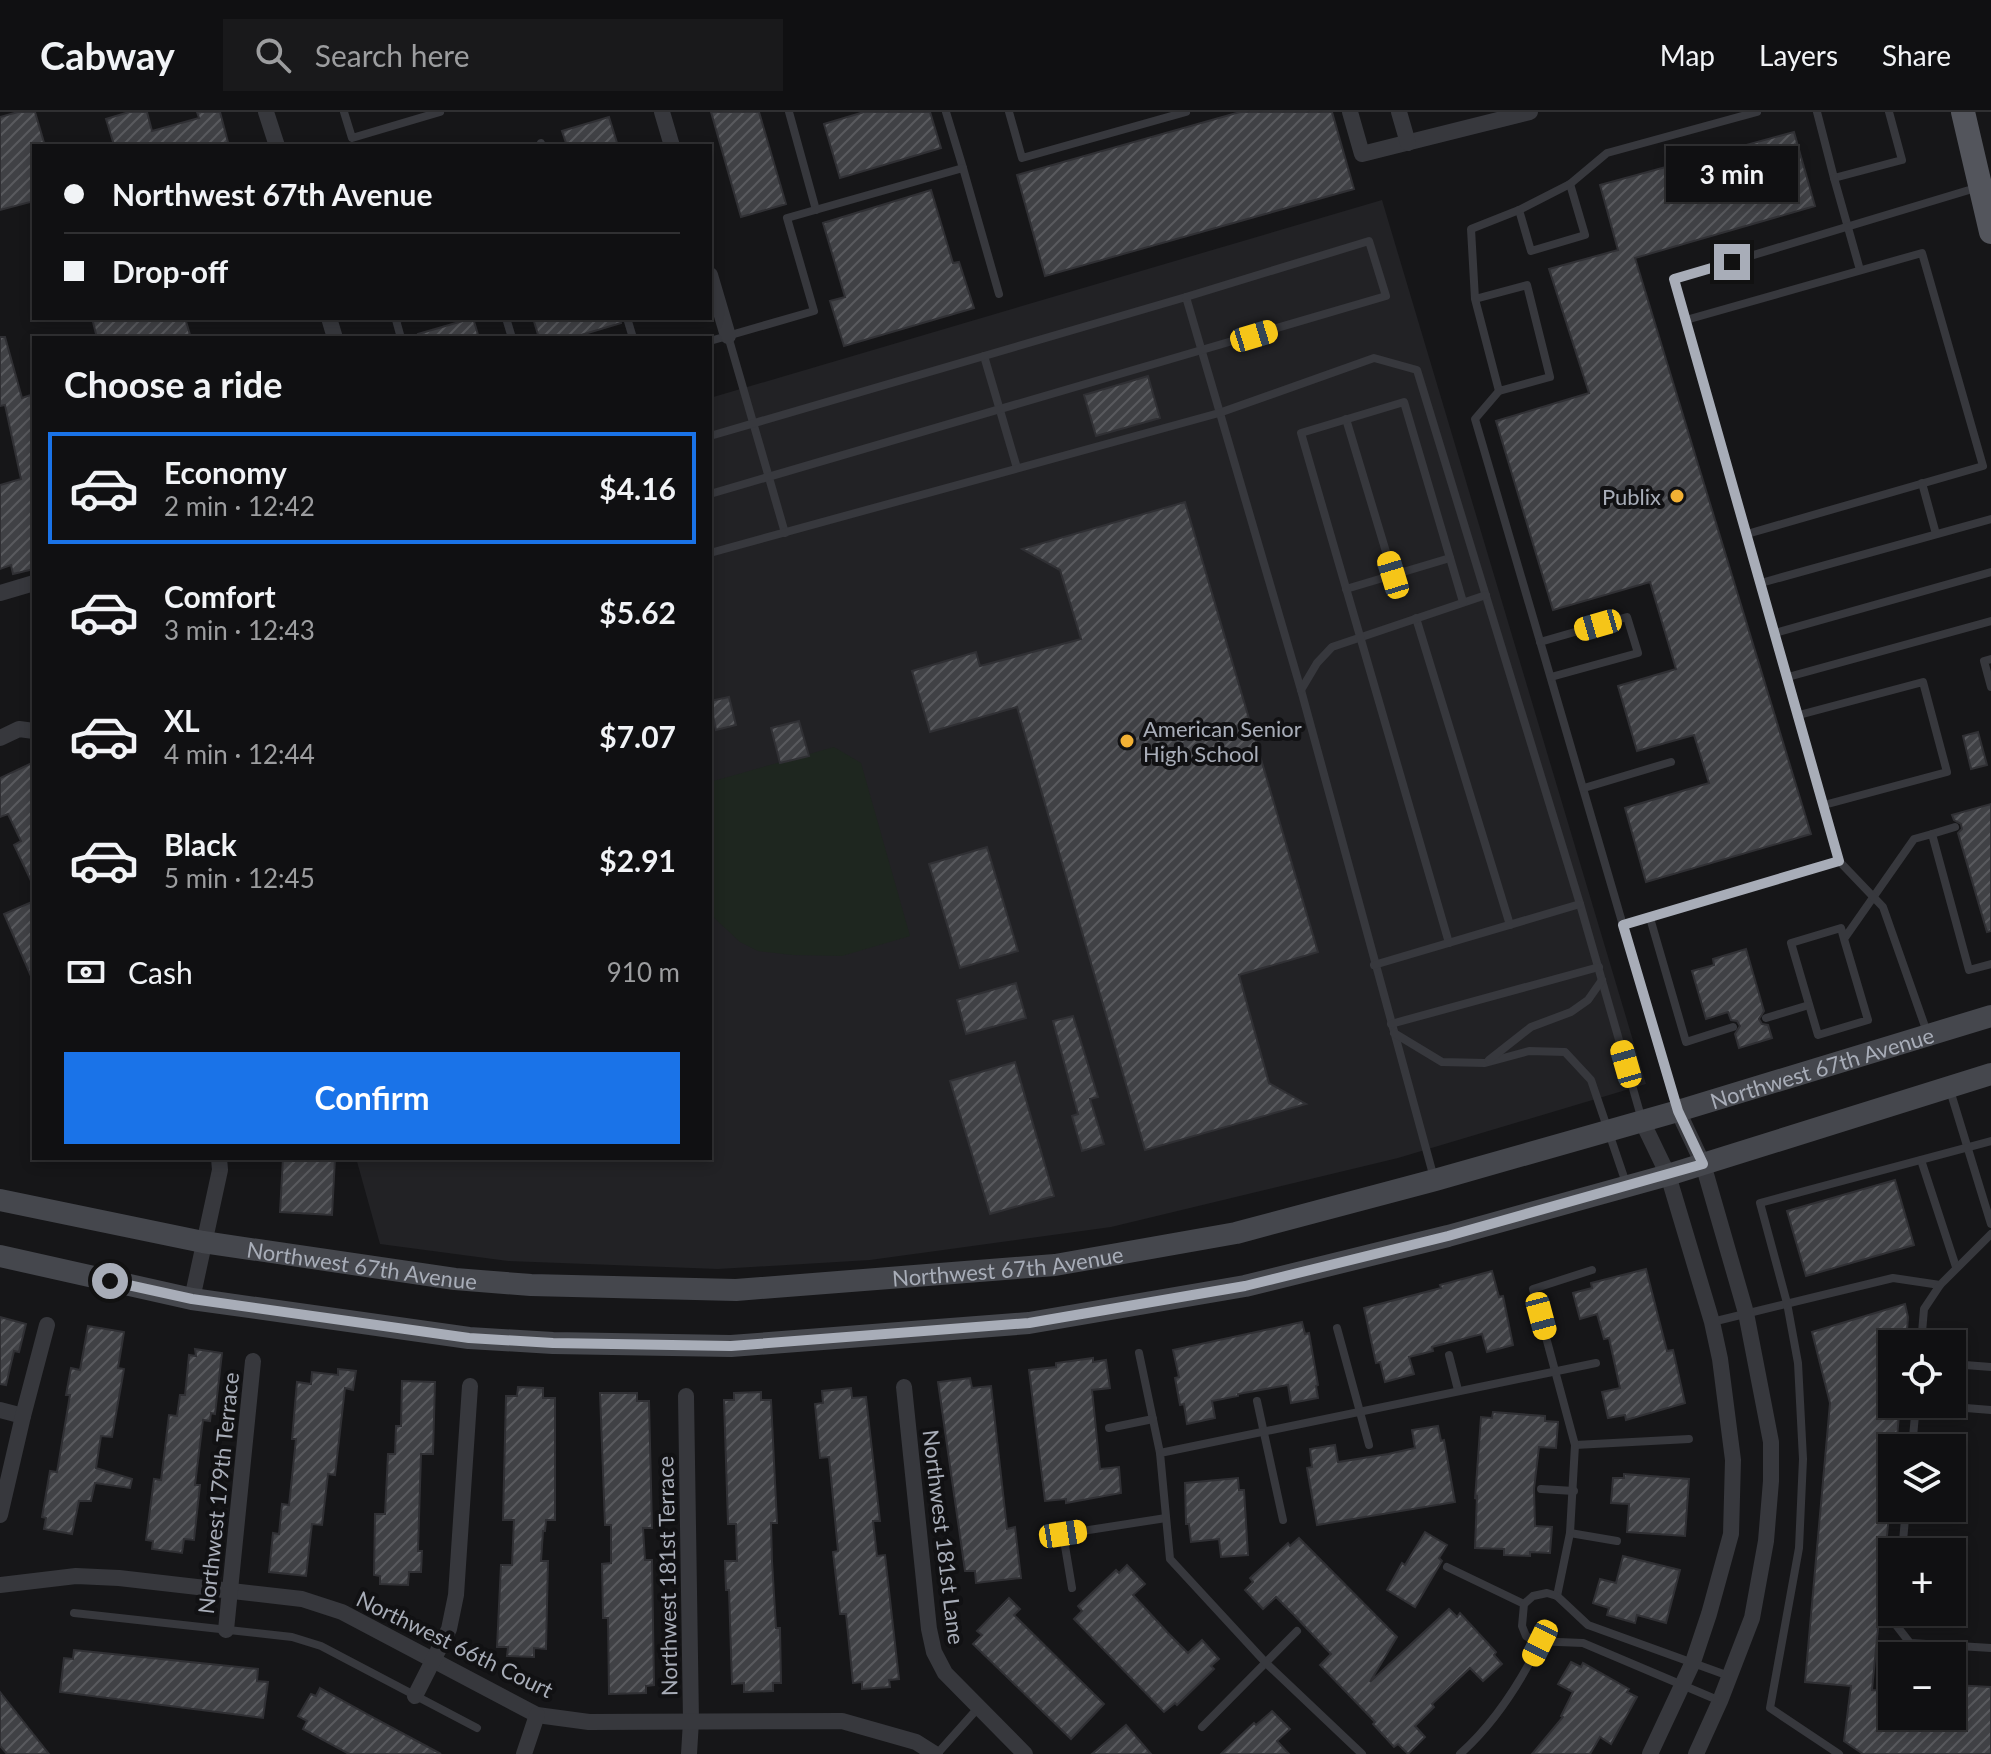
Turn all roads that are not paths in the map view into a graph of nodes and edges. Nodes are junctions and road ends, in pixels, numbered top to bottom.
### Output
1 (266, 112) edge
2 (344, 112) edge
3 (440, 112) edge
4 (662, 112) edge
5 (789, 112) edge
6 (946, 112) edge
7 (1009, 112) edge
8 (1186, 112) edge
9 (1350, 112) edge
10 (1399, 112) edge
11 (1530, 112) edge
12 (1757, 112) edge
13 (1817, 112) edge
14 (1889, 112) edge
15 (1963, 112) edge
16 (1408, 143) junction
17 (276, 144) edge
18 (671, 144) edge
19 (963, 168) junction
20 (1834, 178) junction
21 (1570, 184) junction
22 (1980, 187) junction
23 (816, 210) junction
24 (1519, 210) junction
25 (1848, 227) junction
26 (1991, 232) edge
27 (1860, 270) junction
28 (712, 282) edge
29 (999, 294) dead end
30 (1186, 297) junction
31 (1475, 299) junction
32 (1686, 320) junction
33 (728, 336) junction
34 (712, 340) edge
35 (1202, 352) junction
36 (984, 356) junction
37 (1499, 391) junction
38 (1000, 410) junction
39 (1219, 413) junction
40 (1346, 419) junction
41 (752, 423) junction
42 (712, 435) edge
43 (1017, 468) junction
44 (768, 477) junction
45 (1922, 483) junction
46 (712, 493) edge
47 (1991, 519) edge
48 (785, 533) junction
49 (1747, 534) junction
50 (1936, 534) junction
51 (712, 552) edge
52 (1450, 558) junction
53 (1991, 572) edge
54 (1393, 575) junction
55 (1761, 583) junction
56 (32, 584) edge
57 (1346, 589) junction
58 (0, 593) edge
59 (1486, 595) junction
60 (1463, 602) junction
61 (1416, 618) junction
62 (1991, 621) edge
63 (1775, 633) junction
64 (1360, 637) junction
65 (1540, 642) junction
66 (1991, 659) edge
67 (1551, 677) junction
68 (1788, 677) junction
69 (1991, 687) edge
70 (1301, 690) junction
71 (1799, 715) junction
72 (32, 731) edge
73 (0, 738) edge
74 (1671, 762) dead end
75 (1584, 788) junction
76 (1824, 805) junction
77 (1955, 827) dead end
78 (1932, 834) junction
79 (1839, 861) junction
80 (1872, 896) junction
81 (1580, 904) junction
82 (1650, 918) junction
83 (1510, 925) junction
84 (1623, 925) junction
85 (1844, 939) junction
86 (1449, 943) junction
87 (1991, 964) edge
88 (1374, 965) junction
89 (1599, 967) junction
90 (1602, 980) junction
91 (1809, 1005) junction
92 (1991, 1016) edge
93 (1766, 1018) dead end
94 (1733, 1027) dead end
95 (1392, 1028) junction
96 (1928, 1035) junction
97 (1485, 1063) junction
98 (1991, 1074) edge
99 (1949, 1087) junction
100 (1678, 1111) junction
101 (1642, 1121) junction
102 (1609, 1131) junction
103 (1991, 1141) edge
104 (1968, 1148) junction
105 (219, 1160) edge
106 (1921, 1160) junction
107 (1703, 1164) junction
108 (1668, 1175) junction
109 (1435, 1180) junction
110 (1627, 1186) junction
111 (0, 1200) edge
112 (1991, 1224) edge
113 (1991, 1234) edge
114 (203, 1242) junction
115 (0, 1256) edge
116 (1956, 1267) junction
117 (1592, 1270) dead end
118 (1940, 1285) junction
119 (192, 1299) junction
120 (1787, 1303) junction
121 (1746, 1313) junction
122 (1712, 1322) junction
123 (47, 1325) dead end
124 (1337, 1328) dead end
125 (1922, 1330) edge
126 (1139, 1353) dead end
127 (1449, 1355) dead end
128 (253, 1361) dead end
129 (1596, 1363) dead end
130 (1966, 1365) edge
131 (1991, 1367) edge
132 (1556, 1371) junction
133 (470, 1386) dead end
134 (904, 1387) dead end
135 (1458, 1390) junction
136 (686, 1396) dead end
137 (1257, 1401) dead end
138 (0, 1410) edge
139 (1360, 1410) junction
140 (1991, 1410) edge
141 (23, 1416) junction
142 (1153, 1419) junction
143 (1109, 1428) dead end
144 (1264, 1430) junction
145 (1913, 1434) edge
146 (1689, 1439) dead end
147 (1369, 1445) dead end
148 (1575, 1445) junction
149 (1160, 1453) junction
150 (1541, 1489) dead end
151 (1574, 1491) junction
152 (0, 1515) edge
153 (1166, 1518) junction
154 (1283, 1520) dead end
155 (1570, 1533) junction
156 (1617, 1541) dead end
157 (1447, 1567) dead end
158 (0, 1585) edge
159 (1072, 1588) dead end
160 (230, 1589) junction
161 (1557, 1596) junction
162 (1524, 1604) junction
163 (74, 1613) dead end
164 (1897, 1626) edge
165 (226, 1630) junction
166 (1297, 1631) dead end
167 (1540, 1643) junction
168 (1991, 1648) edge
169 (435, 1661) junction
170 (1693, 1662) junction
171 (1266, 1663) junction
172 (1730, 1677) junction
173 (1683, 1684) junction
174 (415, 1696) junction
175 (1720, 1701) junction
176 (978, 1708) junction
177 (537, 1715) junction
178 (691, 1721) junction
179 (1202, 1727) dead end
180 (477, 1728) dead end
181 (524, 1754) edge
182 (689, 1754) edge
183 (936, 1754) edge
184 (1025, 1754) edge
185 (1362, 1754) edge
186 (1460, 1754) edge
187 (1650, 1754) edge
188 (1696, 1754) edge
189 (1839, 1754) edge

1 - 17 street
2 - 3 lane
4 - 18 street
5 - 23 lane
6 - 19 lane
7 - 8 lane
9 - 16 street
10 - 16 street
11 - 16 street
12 - 21 lane
13 - 20 lane
14 - 20 lane
15 - 22 main road
19 - 23 lane
19 - 29 lane
20 - 25 lane
21 - 24 lane
21 - 24 lane
22 - 25 lane
22 - 26 main road
23 - 33 lane
24 - 31 lane
25 - 27 lane
25 - 32 lane
27 - 32 lane
27 - 45 lane
28 - 33 street
30 - 35 lane
30 - 35 lane
30 - 36 lane
31 - 37 lane
31 - 37 lane
32 - 49 lane
33 - 34 lane
33 - 41 lane
35 - 38 lane
35 - 39 lane
36 - 38 lane
36 - 41 lane
37 - 65 lane
38 - 43 lane
38 - 44 lane
39 - 43 lane
39 - 59 lane
39 - 70 lane
40 - 52 lane
40 - 54 lane
40 - 57 lane
41 - 42 lane
41 - 44 lane
43 - 48 lane
44 - 46 lane
44 - 48 lane
45 - 49 lane
45 - 50 lane
47 - 50 lane
48 - 51 lane
49 - 55 lane
50 - 55 lane
52 - 54 lane
52 - 60 lane
53 - 63 lane
54 - 57 lane
55 - 63 lane
56 - 58 street
57 - 64 lane
59 - 60 lane
59 - 81 lane
60 - 61 lane
61 - 64 lane
61 - 83 lane
62 - 68 lane
63 - 68 lane
64 - 70 lane
64 - 86 lane
65 - 67 lane
65 - 67 lane
66 - 69 lane
67 - 75 lane
68 - 71 lane
70 - 88 lane
71 - 76 lane
71 - 76 lane
72 - 73 street
74 - 75 lane
75 - 84 lane
76 - 79 lane
77 - 78 lane
78 - 80 lane
78 - 87 lane
79 - 80 lane
79 - 82 lane
80 - 85 lane
80 - 96 lane
81 - 83 lane
81 - 89 lane
82 - 84 lane
82 - 94 lane
83 - 86 lane
84 - 100 lane
85 - 91 lane
85 - 91 lane
86 - 88 lane
88 - 95 lane
89 - 90 lane
89 - 95 lane
90 - 97 lane
90 - 101 lane
91 - 93 lane
92 - 96 main road, Northwest 67th Avenue
95 - 97 lane
95 - 109 lane
96 - 100 main road, Northwest 67th Avenue
97 - 102 lane
98 - 99 main road
99 - 104 lane
99 - 107 main road
100 - 101 main road, Northwest 67th Avenue
100 - 107 street
101 - 102 main road, Northwest 67th Avenue
101 - 108 street
102 - 109 main road, Northwest 67th Avenue
102 - 110 lane
103 - 104 lane
104 - 106 lane
104 - 112 lane
105 - 114 street
106 - 116 lane
106 - 120 lane
107 - 108 main road
107 - 121 street
108 - 110 main road
108 - 122 street
109 - 114 main road, Northwest 67th Avenue
110 - 119 main road
111 - 114 main road, Northwest 67th Avenue
113 - 116 lane
114 - 119 street
115 - 119 main road
116 - 118 lane
117 - 132 lane
118 - 120 lane
118 - 125 lane
120 - 121 lane
120 - 189 lane
121 - 122 lane
121 - 172 street
122 - 170 street
123 - 141 street
124 - 139 lane
126 - 142 lane
127 - 135 lane
128 - 160 street, Northwest 179th Terrace
129 - 132 lane
130 - 131 lane
132 - 135 lane
132 - 148 lane
133 - 169 street
134 - 176 street, Northwest 181st Lane
135 - 139 lane
136 - 178 street, Northwest 181st Terrace
137 - 144 lane
138 - 141 street
139 - 144 lane
139 - 147 lane
140 - 145 lane
141 - 152 street
142 - 143 lane
142 - 149 lane
144 - 149 lane
144 - 154 lane
146 - 148 lane
148 - 151 lane
149 - 153 lane
150 - 151 lane
151 - 155 lane
153 - 159 lane
153 - 171 lane
155 - 156 lane
155 - 161 lane
157 - 162 lane
158 - 160 street, Northwest 66th Court
160 - 165 street, Northwest 179th Terrace
160 - 169 street, Northwest 66th Court
161 - 162 lane
161 - 170 lane
162 - 167 lane
163 - 165 lane
164 - 168 lane
165 - 174 lane
166 - 171 lane
167 - 173 lane
167 - 186 lane
169 - 174 street
169 - 177 street, Northwest 66th Court
170 - 172 lane
170 - 173 street
171 - 179 lane
171 - 185 lane
172 - 175 street
173 - 175 lane
173 - 187 street
174 - 180 lane
175 - 188 street
176 - 183 lane
176 - 184 street, Northwest 181st Lane
177 - 178 street, Northwest 66th Court
177 - 181 street
178 - 182 street, Northwest 181st Terrace
178 - 183 street, Northwest 66th Court

